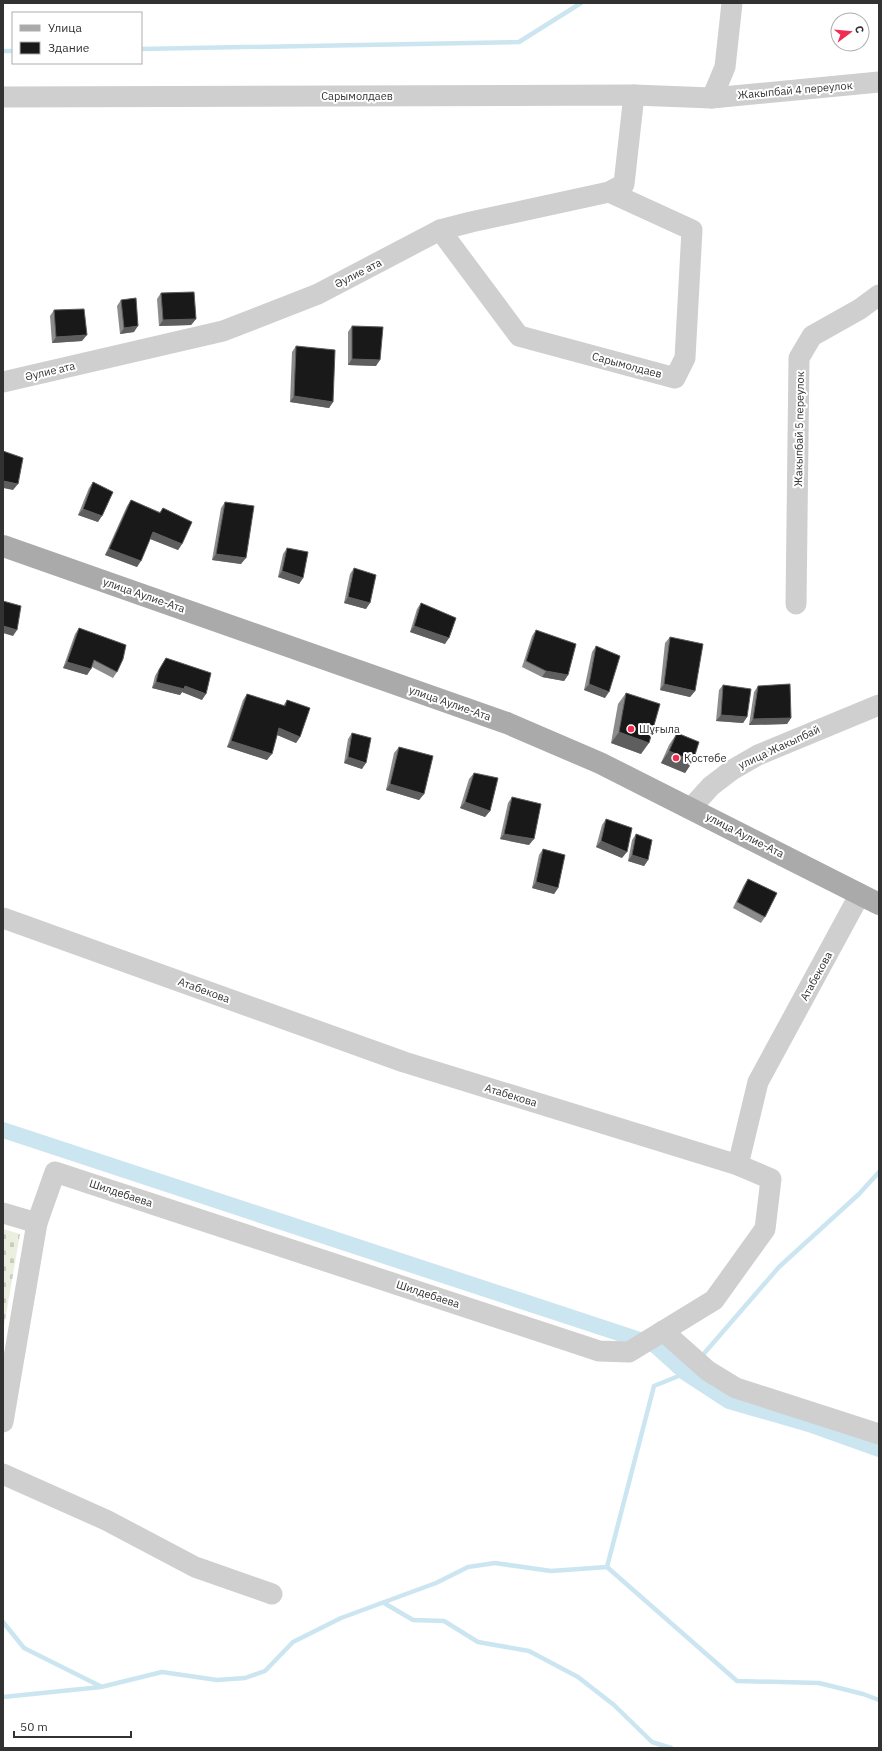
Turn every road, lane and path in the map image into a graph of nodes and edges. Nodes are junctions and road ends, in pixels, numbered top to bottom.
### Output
1 (732, 3) edge
2 (879, 82) edge
3 (634, 95) junction
4 (3, 97) edge
5 (712, 98) junction
6 (609, 192) junction
7 (440, 230) junction
8 (879, 295) edge
9 (3, 382) edge
10 (3, 546) edge
11 (796, 604) dead end
12 (879, 705) edge
13 (691, 808) junction
14 (870, 899) edge
15 (3, 918) edge
16 (738, 1166) junction
17 (3, 1213) edge
18 (37, 1223) junction
19 (663, 1331) junction
20 (3, 1422) edge
21 (879, 1434) edge
22 (3, 1474) edge
23 (272, 1594) dead end

1 - 5 street
2 - 5 street, Жакыпбай 4 переулок
3 - 4 street, Сарымолдаев
3 - 5 street, Сарымолдаев
3 - 6 street, Әулие ата
6 - 7 street, Әулие ата
6 - 7 street, Сарымолдаев
7 - 9 street, Әулие ата
8 - 11 street, Жакыпбай 5 переулок
10 - 13 main road, улица Аулие-Ата
12 - 13 street, улица Жакыпбай
13 - 14 main road, улица Аулие-Ата
14 - 16 street, Атабекова
15 - 16 street, Атабекова
16 - 19 street, Шилдебаева
17 - 18 street
18 - 19 street, Шилдебаева
18 - 20 street
19 - 21 street
22 - 23 street

